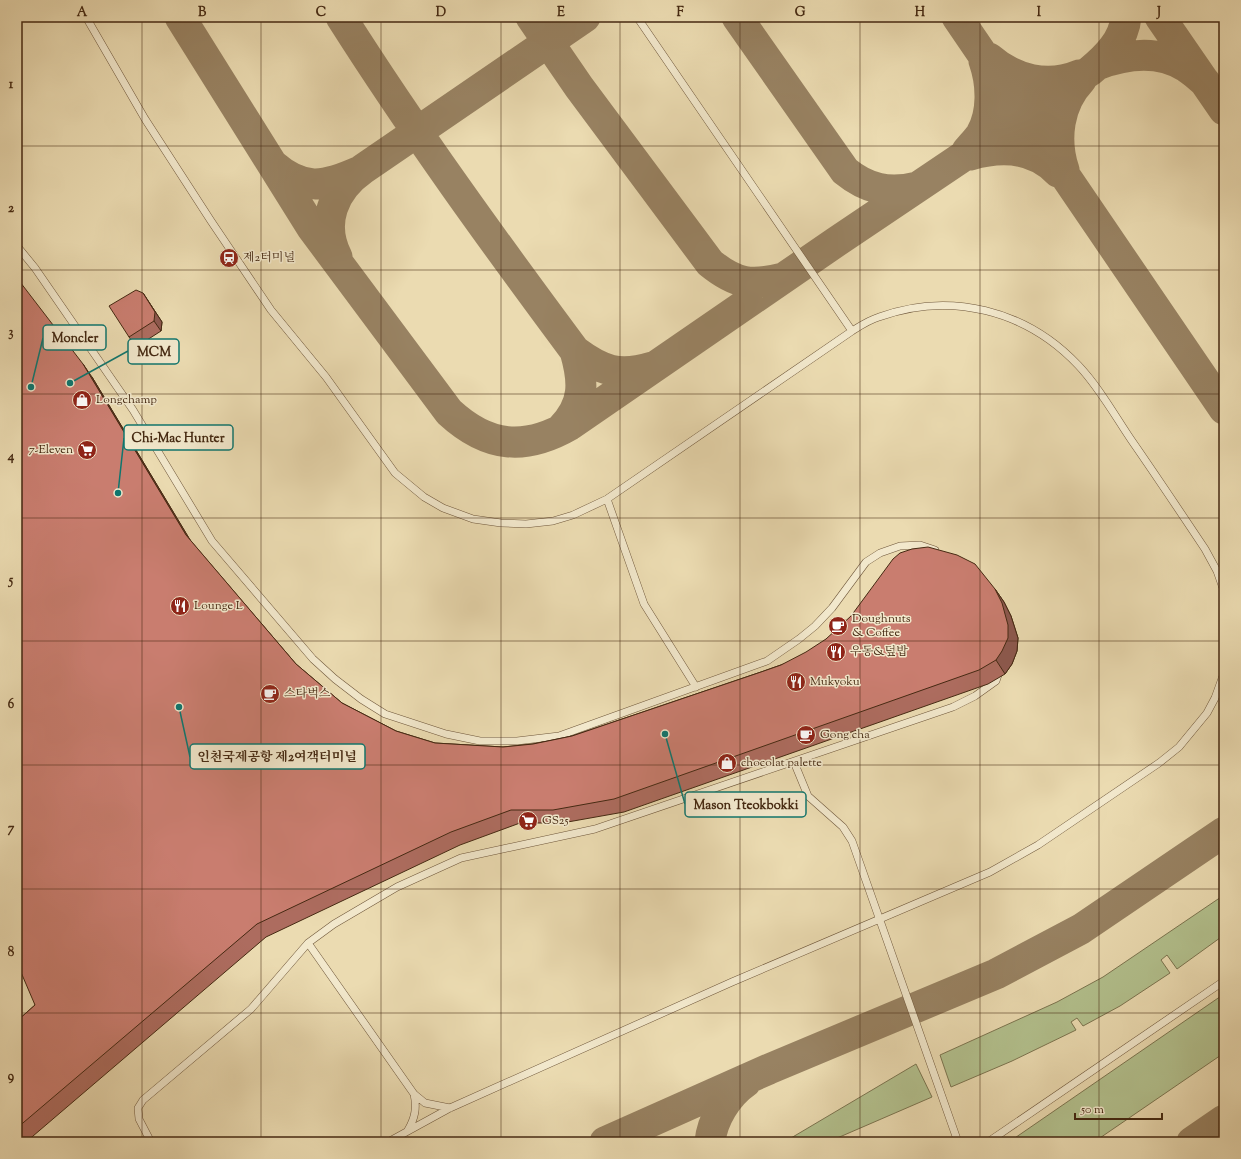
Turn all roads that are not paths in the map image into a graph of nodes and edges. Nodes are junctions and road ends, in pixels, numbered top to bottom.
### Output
1 (86, 17) edge
2 (637, 17) edge
3 (17, 246) edge
4 (852, 331) junction
5 (607, 500) junction
6 (942, 552) edge
7 (1224, 591) edge
8 (1002, 661) edge
9 (1224, 673) edge
10 (696, 688) junction
11 (794, 762) junction
12 (880, 919) junction
13 (308, 944) junction
14 (1224, 981) edge
15 (414, 1094) junction
16 (450, 1108) junction
17 (406, 1131) junction
18 (151, 1142) edge
19 (388, 1142) edge
20 (958, 1142) edge
21 (988, 1142) edge

1 - 5 lane
2 - 4 lane
3 - 10 lane
4 - 5 lane
4 - 7 lane
5 - 10 lane
6 - 10 lane
8 - 11 lane
9 - 12 lane
11 - 12 lane
11 - 13 lane
12 - 16 lane
12 - 20 lane
13 - 15 lane
13 - 18 lane
14 - 21 lane
15 - 16 lane
15 - 17 lane
16 - 17 lane
17 - 19 lane

